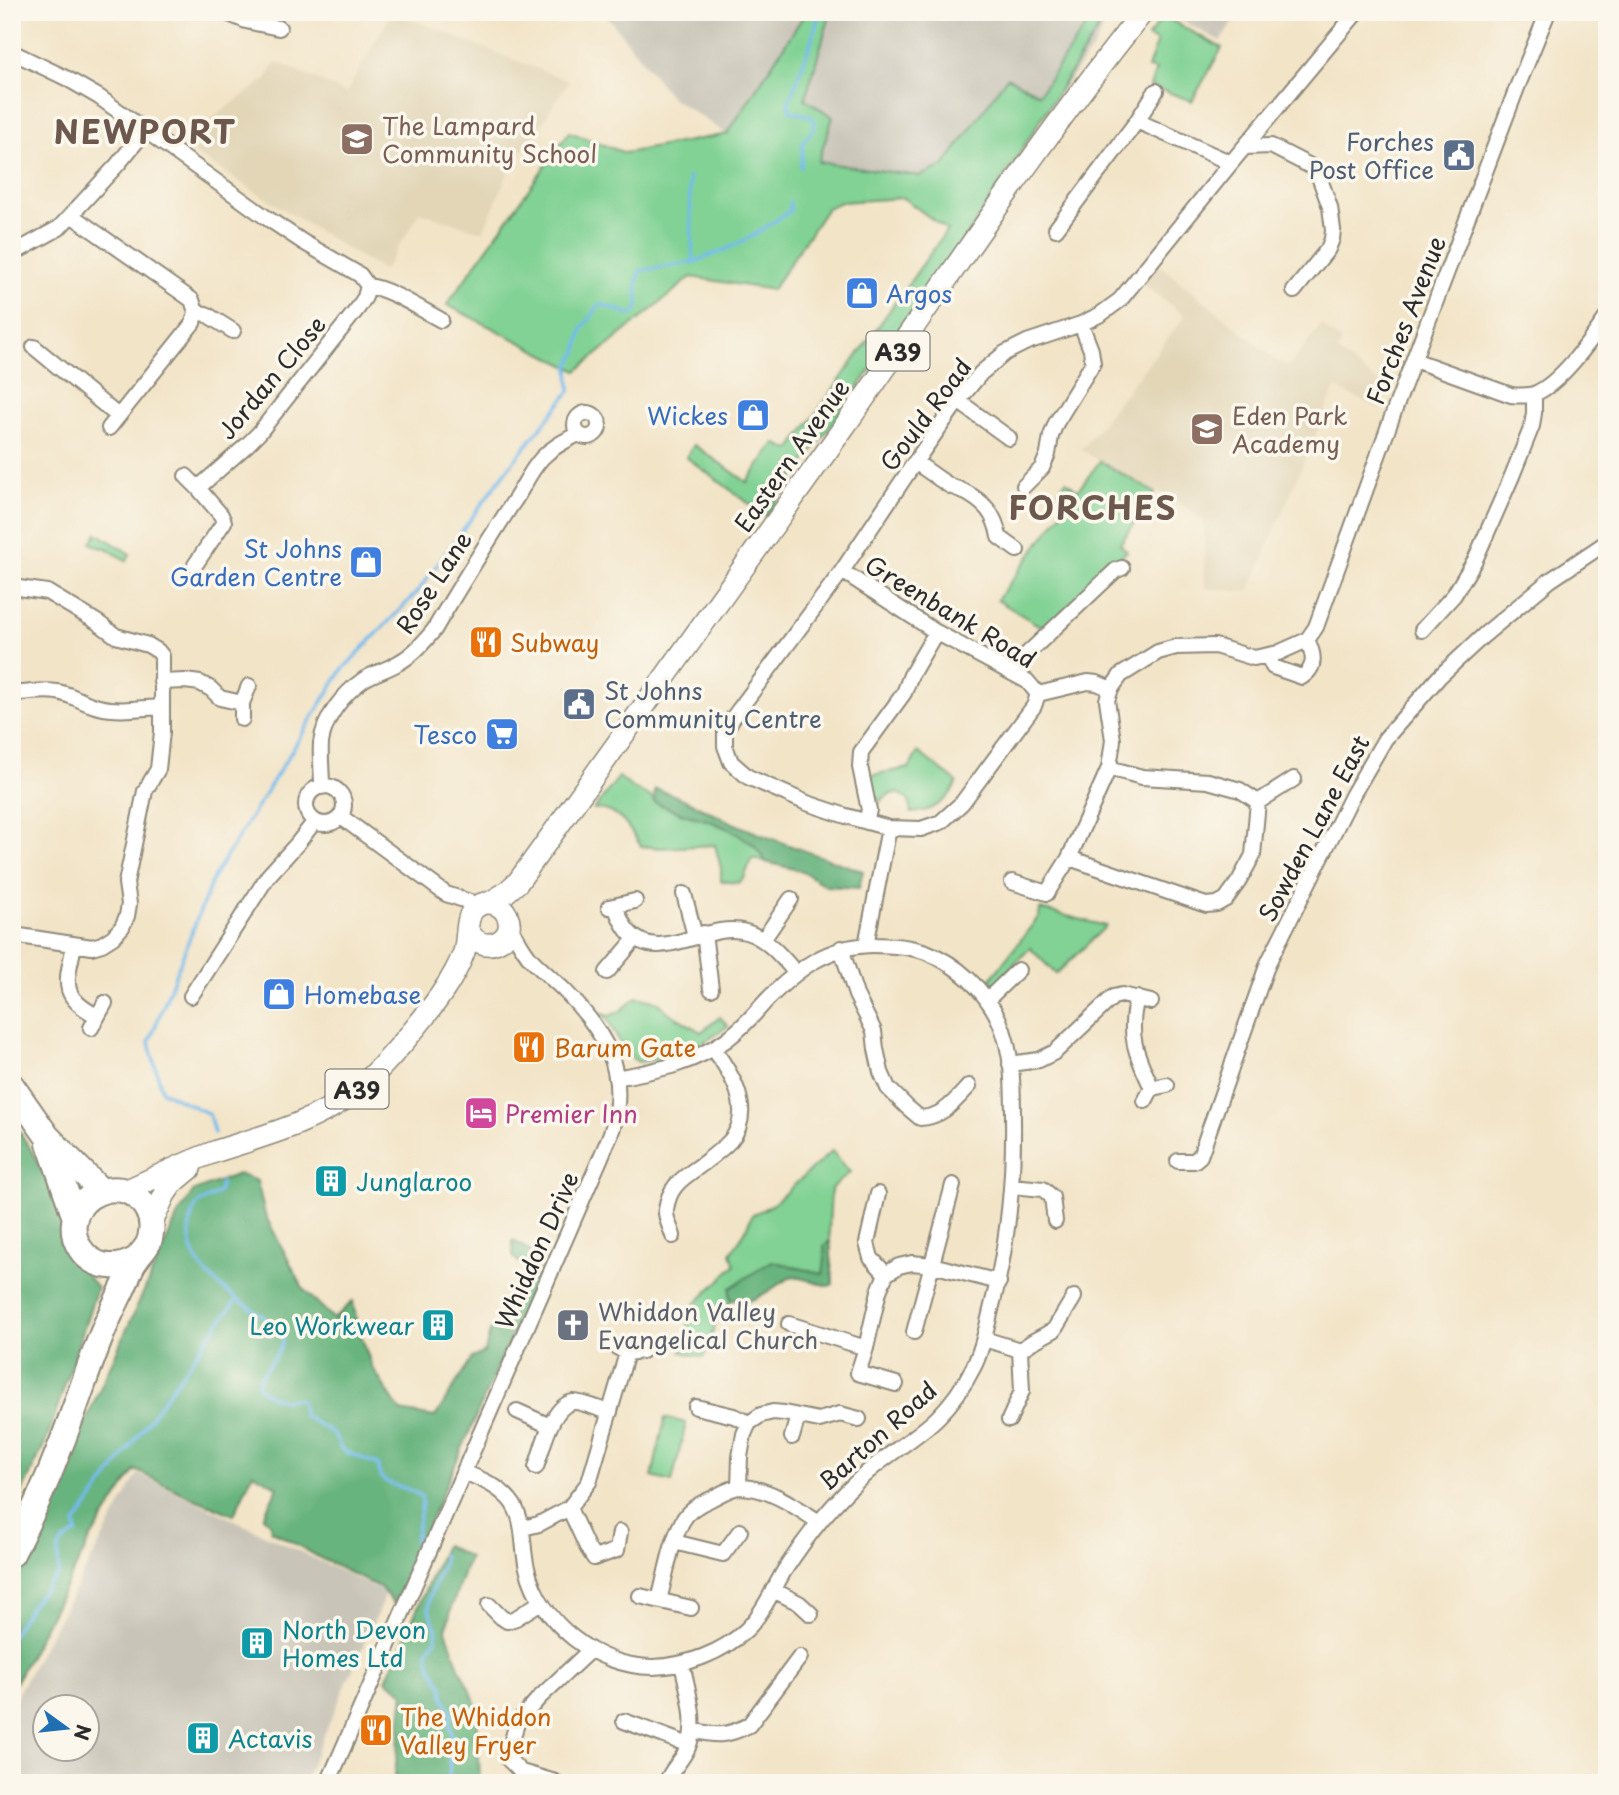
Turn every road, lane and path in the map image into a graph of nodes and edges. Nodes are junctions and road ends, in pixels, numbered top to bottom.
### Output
1 (224, 12) edge
2 (1128, 12) edge
3 (1143, 12) edge
4 (1357, 12) edge
5 (1546, 13) edge
6 (279, 28) dead end
7 (12, 52) edge
8 (1106, 58) junction
9 (1156, 91) dead end
10 (1137, 121) junction
11 (1264, 124) junction
12 (145, 131) junction
13 (1271, 146) junction
14 (1244, 147) junction
15 (1231, 163) junction
16 (71, 215) junction
17 (1056, 229) dead end
18 (12, 254) edge
19 (368, 286) junction
20 (1294, 290) dead end
21 (197, 312) junction
22 (1607, 317) edge
23 (441, 320) dead end
24 (1081, 324) junction
25 (233, 331) dead end
26 (34, 347) dead end
27 (1414, 360) junction
28 (1534, 394) junction
29 (958, 401) junction
30 (578, 434) dead end
31 (1009, 438) dead end
32 (915, 462) junction
33 (186, 476) dead end
34 (1024, 486) dead end
35 (198, 488) junction
36 (1607, 542) edge
37 (1017, 550) dead end
38 (195, 565) dead end
39 (1122, 568) dead end
40 (842, 571) junction
41 (12, 587) edge
42 (1422, 630) dead end
43 (936, 632) junction
44 (1307, 640) junction
45 (1268, 656) junction
46 (1009, 671) junction
47 (161, 682) junction
48 (249, 687) dead end
49 (1111, 689) junction
50 (1038, 694) junction
51 (14, 697) edge
52 (242, 703) junction
53 (161, 707) junction
54 (242, 719) dead end
55 (1109, 768) junction
56 (1294, 779) dead end
57 (322, 787) junction
58 (1258, 802) junction
59 (340, 816) junction
60 (314, 821) junction
61 (866, 821) junction
62 (889, 828) junction
63 (1069, 858) junction
64 (1012, 882) dead end
65 (446, 894) junction
66 (684, 894) dead end
67 (791, 899) dead end
68 (635, 901) dead end
69 (495, 922) junction
70 (468, 928) junction
71 (12, 931) edge
72 (699, 935) junction
73 (636, 938) junction
74 (763, 940) junction
75 (74, 945) junction
76 (866, 945) junction
77 (841, 948) junction
78 (457, 969) junction
79 (1018, 970) dead end
80 (607, 972) dead end
81 (796, 973) junction
82 (711, 989) dead end
83 (191, 996) dead end
84 (988, 1000) junction
85 (98, 1016) dead end
86 (713, 1048) junction
87 (1010, 1064) junction
88 (616, 1077) junction
89 (12, 1086) edge
90 (969, 1086) dead end
91 (1154, 1091) dead end
92 (47, 1136) junction
93 (214, 1152) junction
94 (1178, 1161) dead end
95 (953, 1185) dead end
96 (1012, 1186) junction
97 (113, 1191) junction
98 (878, 1194) dead end
99 (75, 1218) junction
100 (1055, 1220) dead end
101 (152, 1224) junction
102 (673, 1236) dead end
103 (136, 1259) junction
104 (96, 1263) junction
105 (932, 1265) junction
106 (886, 1274) junction
107 (999, 1282) junction
108 (1074, 1297) dead end
109 (110, 1316) junction
110 (789, 1324) dead end
111 (914, 1332) dead end
112 (984, 1339) junction
113 (613, 1345) dead end
114 (866, 1348) junction
115 (1020, 1350) junction
116 (642, 1351) dead end
117 (626, 1353) junction
118 (896, 1384) dead end
119 (696, 1407) dead end
120 (517, 1411) dead end
121 (610, 1412) junction
122 (798, 1416) junction
123 (859, 1419) dead end
124 (1009, 1420) dead end
125 (749, 1423) junction
126 (550, 1426) junction
127 (793, 1437) dead end
128 (536, 1466) dead end
129 (464, 1472) junction
130 (739, 1487) junction
131 (569, 1508) junction
132 (819, 1522) junction
133 (523, 1528) junction
134 (740, 1531) dead end
135 (620, 1532) dead end
136 (674, 1542) junction
137 (12, 1554) edge
138 (774, 1590) junction
139 (640, 1595) dead end
140 (659, 1600) junction
141 (541, 1602) junction
142 (489, 1605) dead end
143 (691, 1608) dead end
144 (811, 1614) dead end
145 (588, 1648) junction
146 (800, 1657) dead end
147 (682, 1663) junction
148 (624, 1721) dead end
149 (691, 1737) junction
150 (555, 1782) edge
151 (328, 1783) edge
152 (666, 1783) edge

1 - 6 street
2 - 8 main road, Eastern Avenue / A39
3 - 8 main road, Eastern Avenue / A39
4 - 11 street, Gould Road
5 - 27 street, Forches Avenue
7 - 12 street
8 - 69 main road, Eastern Avenue / A39
9 - 10 street
10 - 15 street
10 - 17 street
11 - 13 street
11 - 14 street, Gould Road
12 - 16 street
12 - 19 street
13 - 14 street
13 - 20 street
14 - 15 street, Gould Road
15 - 24 street, Gould Road
16 - 18 street
16 - 21 street
19 - 23 street
19 - 35 street, Jordan Close
21 - 25 street
21 - 26 street
22 - 28 street
24 - 29 street, Gould Road
24 - 34 street
27 - 28 street
27 - 44 street, Forches Avenue
28 - 42 street
29 - 31 street
29 - 32 street, Gould Road
30 - 57 street, Rose Lane
32 - 37 street
32 - 40 street, Gould Road
33 - 35 street
35 - 38 street
36 - 94 street, Sowden Lane East
39 - 46 street
40 - 43 street, Greenbank Road
40 - 61 street, Gould Road
41 - 47 street
43 - 46 street, Greenbank Road
43 - 61 street
44 - 45 street
44 - 45 street
45 - 49 street
46 - 50 street, Greenbank Road
47 - 52 street
47 - 53 street
48 - 52 street
49 - 50 street, Greenbank Road
49 - 55 street
50 - 62 street
51 - 53 street
52 - 54 street
53 - 75 street
55 - 58 street
55 - 63 street
56 - 58 street
57 - 59 street
57 - 60 street
58 - 63 street
59 - 60 street
59 - 65 street
60 - 83 street
61 - 62 street
62 - 76 street
63 - 64 street
65 - 69 street
65 - 70 street
66 - 72 street
67 - 74 street
68 - 73 street
69 - 70 main road
69 - 70 main road, Eastern Avenue
69 - 78 main road, Eastern Avenue / A39
69 - 88 street, Whiddon Drive
70 - 78 main road, Eastern Avenue / A39
71 - 75 street
72 - 73 street
72 - 74 street
72 - 82 street
73 - 80 street
74 - 81 street
75 - 85 street
76 - 77 street, Barton Road
76 - 84 street, Barton Road
77 - 81 street, Barton Road
77 - 90 street
78 - 93 main road, Eastern Avenue / A39
79 - 84 street
81 - 86 street, Barton Road
84 - 87 street, Barton Road
86 - 88 street, Barton Road
86 - 102 street
87 - 91 street
87 - 96 street, Barton Road
88 - 129 street, Whiddon Drive
89 - 92 highway
92 - 97 highway
92 - 99 highway
93 - 97 main road, Eastern Avenue / A39
93 - 101 main road, Eastern Avenue / A39
95 - 105 street
96 - 100 street
96 - 107 street, Barton Road
97 - 99 highway
97 - 101 highway
98 - 106 street
99 - 104 highway
101 - 103 highway
103 - 104 highway
103 - 109 highway
104 - 109 highway
105 - 106 street
105 - 107 street
105 - 111 street
106 - 114 street
107 - 112 street, Barton Road
108 - 115 street
109 - 137 highway
110 - 114 street
112 - 115 street
112 - 132 street, Barton Road
113 - 117 street
114 - 118 street
115 - 124 street
116 - 117 street
117 - 121 street
119 - 125 street
120 - 126 street
121 - 126 street
121 - 131 street
122 - 123 street
122 - 125 street
122 - 127 street
125 - 130 street
126 - 128 street
129 - 133 street, Barton Road
129 - 151 street, Whiddon Drive
130 - 132 street
130 - 136 street
131 - 133 street
131 - 135 street
132 - 138 street, Barton Road
133 - 141 street, Barton Road
134 - 136 street
136 - 140 street
138 - 144 street
138 - 147 street, Barton Road
139 - 140 street
140 - 143 street
141 - 142 street
141 - 145 street, Barton Road
145 - 147 street, Barton Road
145 - 150 street
146 - 149 street
147 - 149 street
148 - 149 street
149 - 152 street

